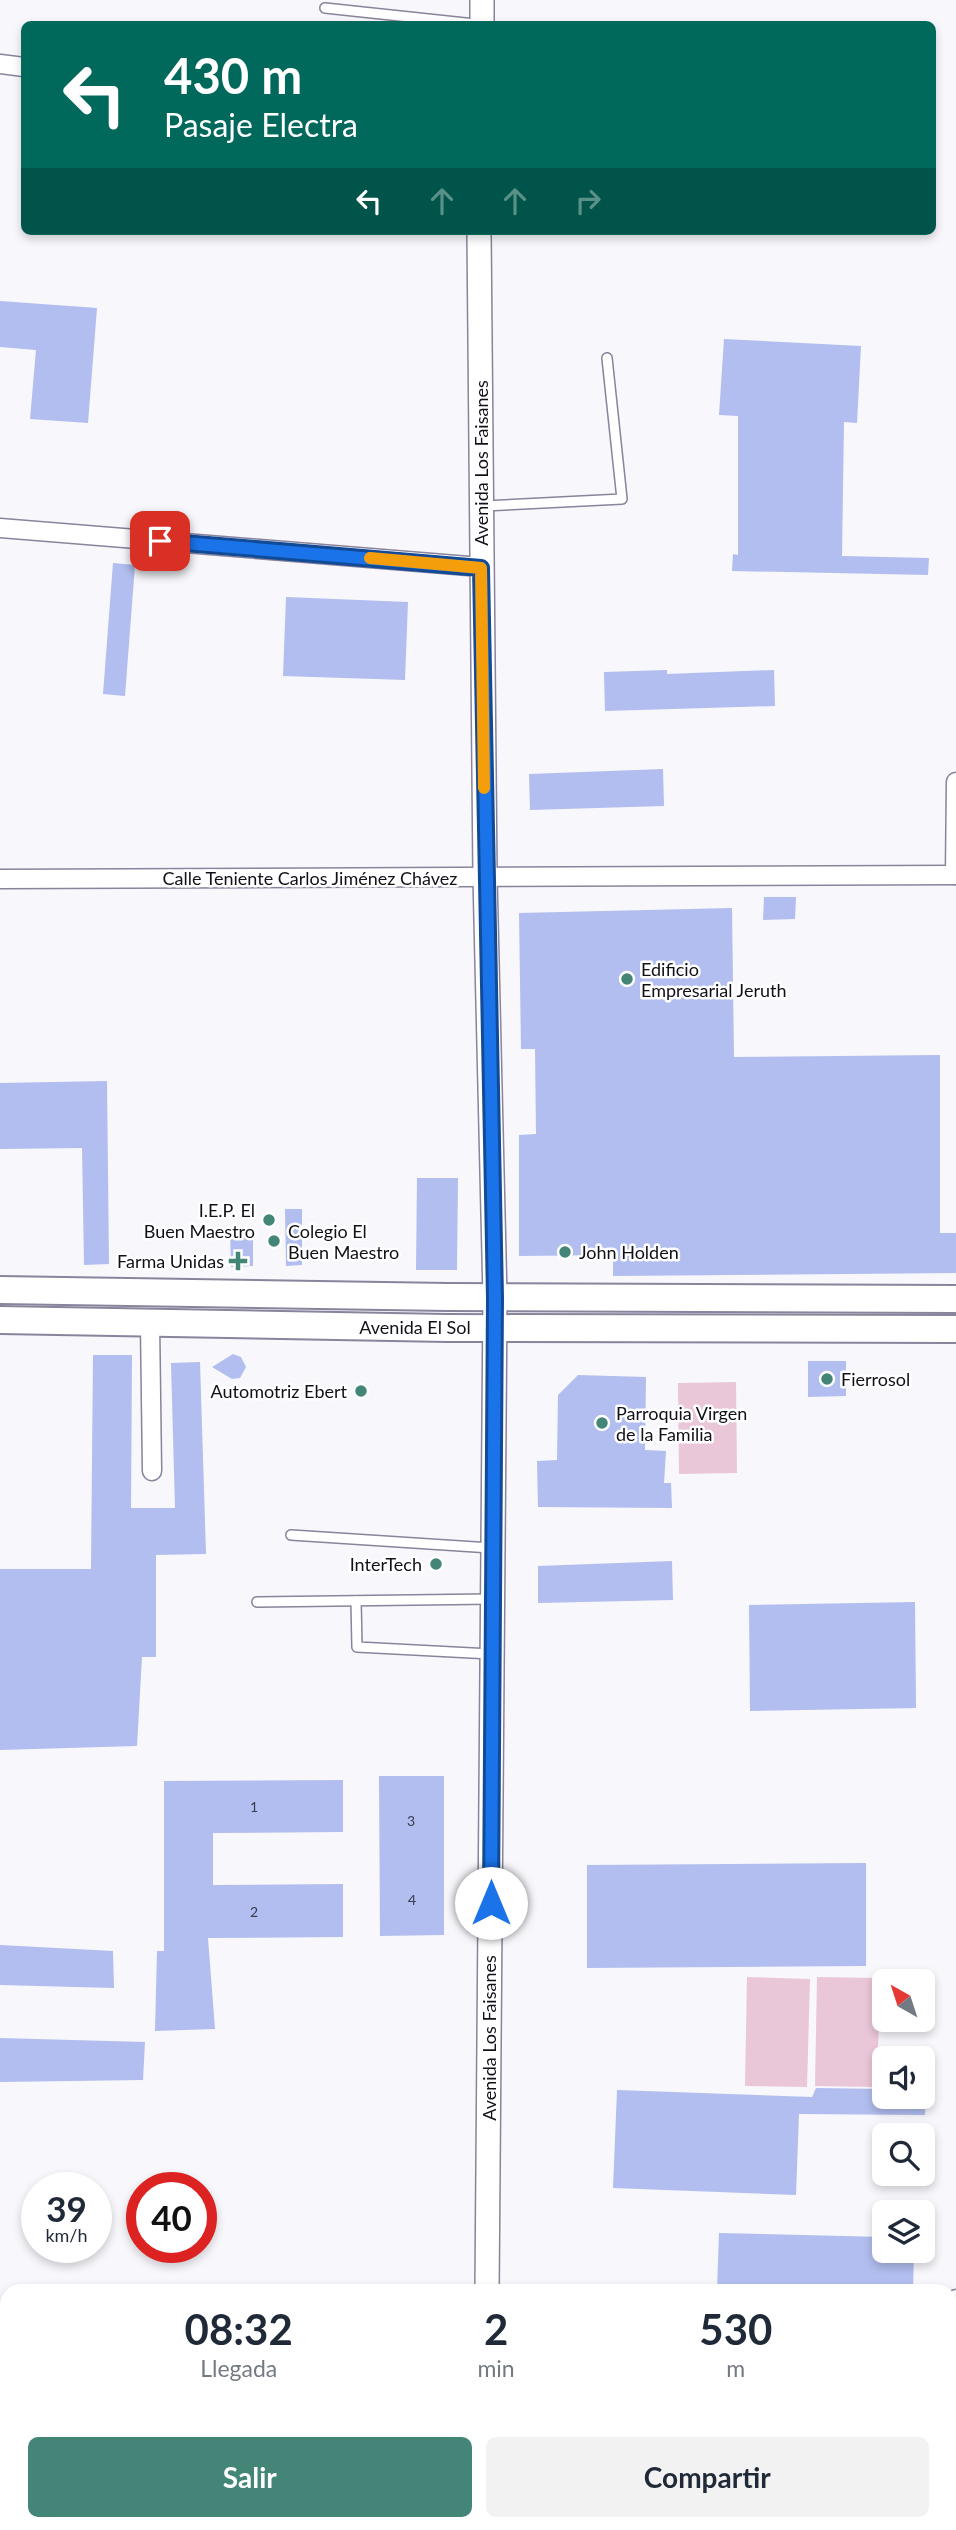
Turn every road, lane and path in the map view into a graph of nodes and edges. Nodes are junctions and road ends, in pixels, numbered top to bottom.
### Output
1 (482, 0) edge
2 (325, 8) dead end
3 (447, 21) edge
4 (482, 21) edge
5 (0, 64) edge
6 (21, 68) edge
7 (479, 235) edge
8 (607, 358) dead end
9 (482, 506) junction
10 (0, 528) edge
11 (481, 568) junction
12 (956, 782) edge
13 (955, 875) edge
14 (485, 877) junction
15 (0, 879) edge
16 (0, 1290) edge
17 (495, 1298) junction
18 (956, 1299) edge
19 (0, 1320) edge
20 (150, 1323) junction
21 (495, 1327) junction
22 (956, 1329) edge
23 (152, 1471) dead end
24 (291, 1535) dead end
25 (493, 1548) junction
26 (493, 1599) junction
27 (356, 1601) junction
28 (257, 1602) dead end
29 (492, 1654) junction
30 (487, 2284) edge

1 - 4 street
2 - 3 lane
5 - 6 street
7 - 9 street, Avenida Los Faisanes
8 - 9 lane
9 - 11 street, Avenida Los Faisanes
10 - 11 street
11 - 14 street, Avenida Los Faisanes
12 - 13 street
13 - 14 street, Calle Teniente Carlos Jiménez Chávez
14 - 15 street, Calle Teniente Carlos Jiménez Chávez
14 - 17 street, Avenida Los Faisanes
16 - 17 main road, Avenida El Sol
17 - 18 main road, Avenida El Sol
17 - 21 street, Avenida Los Faisanes
19 - 20 main road, Avenida El Sol
20 - 21 main road, Avenida El Sol
20 - 23 street
21 - 22 main road, Avenida El Sol
21 - 25 street, Avenida Los Faisanes
24 - 25 lane
25 - 26 street, Avenida Los Faisanes
26 - 27 lane
26 - 29 street, Avenida Los Faisanes
27 - 28 lane
27 - 29 lane
29 - 30 street, Avenida Los Faisanes

